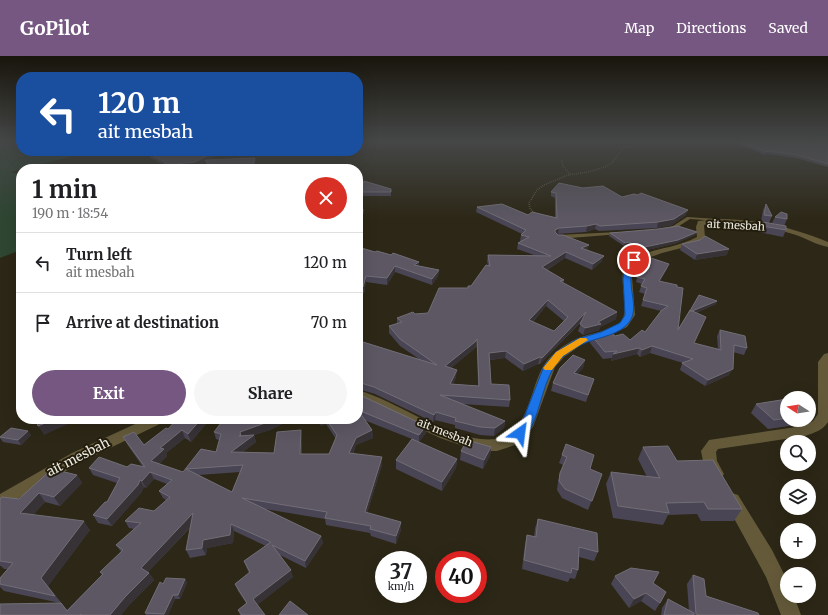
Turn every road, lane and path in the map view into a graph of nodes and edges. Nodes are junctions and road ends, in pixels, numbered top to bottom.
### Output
1 (564, 167) edge
2 (605, 167) edge
3 (571, 174) junction
4 (538, 215) edge
5 (732, 222) junction
6 (663, 229) edge
7 (626, 232) edge
8 (558, 237) edge
9 (828, 245) edge
10 (828, 357) edge
11 (363, 396) edge
12 (148, 424) edge
13 (0, 502) edge
14 (791, 615) edge

1 - 3 path
2 - 3 path
3 - 4 path
5 - 6 lane
5 - 9 street, ait mesbah
5 - 11 street, ait mesbah
7 - 8 lane
10 - 14 street
12 - 13 street, ait mesbah

